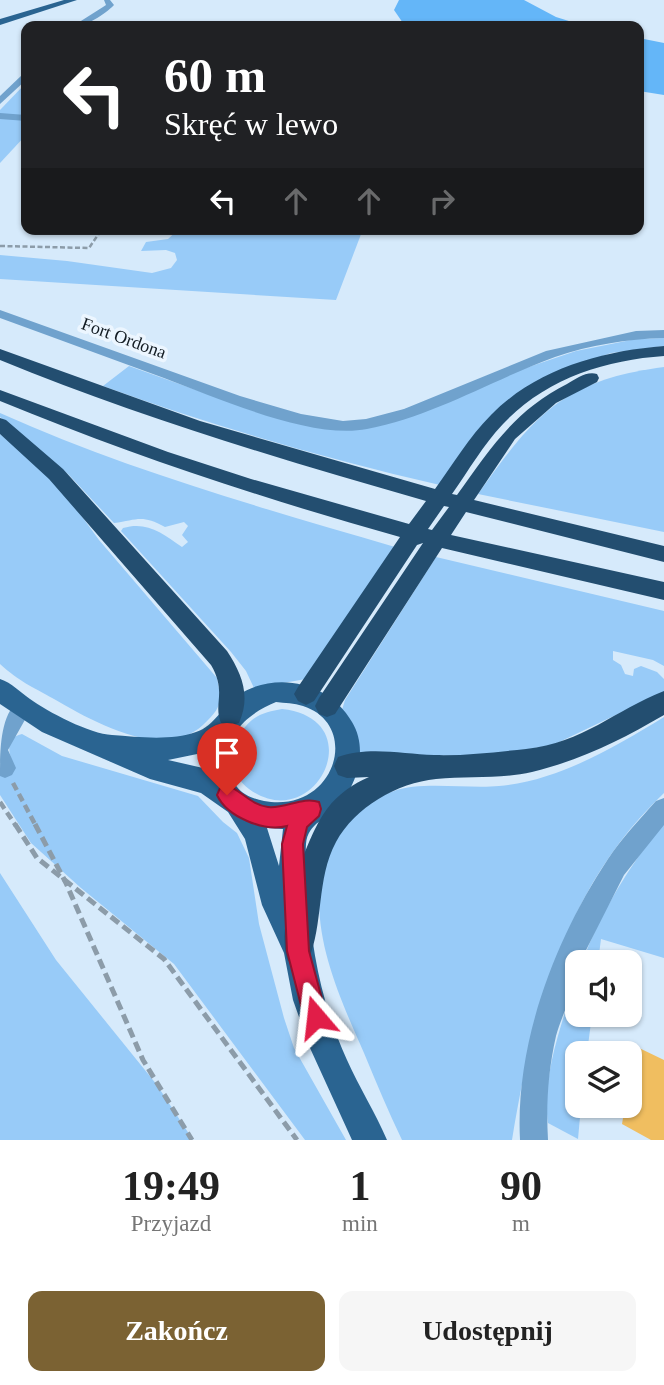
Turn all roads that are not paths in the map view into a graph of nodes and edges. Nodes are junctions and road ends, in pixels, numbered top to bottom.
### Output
1 (73, 0) edge
2 (107, 0) edge
3 (86, 21) edge
4 (0, 22) edge
5 (21, 81) edge
6 (0, 101) edge
7 (0, 116) edge
8 (21, 118) edge
9 (0, 314) edge
10 (664, 334) edge
11 (664, 351) edge
12 (0, 355) edge
13 (664, 361) edge
14 (0, 395) edge
15 (0, 424) edge
16 (664, 554) edge
17 (664, 591) edge
18 (0, 689) edge
19 (317, 700) junction
20 (664, 702) edge
21 (21, 709) junction
22 (224, 724) junction
23 (0, 745) edge
24 (108, 747) junction
25 (347, 766) junction
26 (434, 767) junction
27 (232, 799) junction
28 (312, 809) junction
29 (664, 809) edge
30 (298, 951) junction
31 (370, 1140) edge
32 (534, 1140) edge

1 - 4 main road
2 - 3 street
5 - 6 street
7 - 8 street
9 - 10 street, Fort Ordona
11 - 19 highway
12 - 16 highway
13 - 19 highway
14 - 17 highway
15 - 22 highway
18 - 21 main road
19 - 22 main road
19 - 25 main road
20 - 26 highway
21 - 23 street
21 - 24 main road
22 - 24 main road
22 - 27 main road
24 - 27 main road
25 - 26 highway
25 - 28 main road
26 - 30 highway
27 - 28 main road
27 - 30 main road
28 - 30 main road
29 - 32 street
30 - 31 main road

